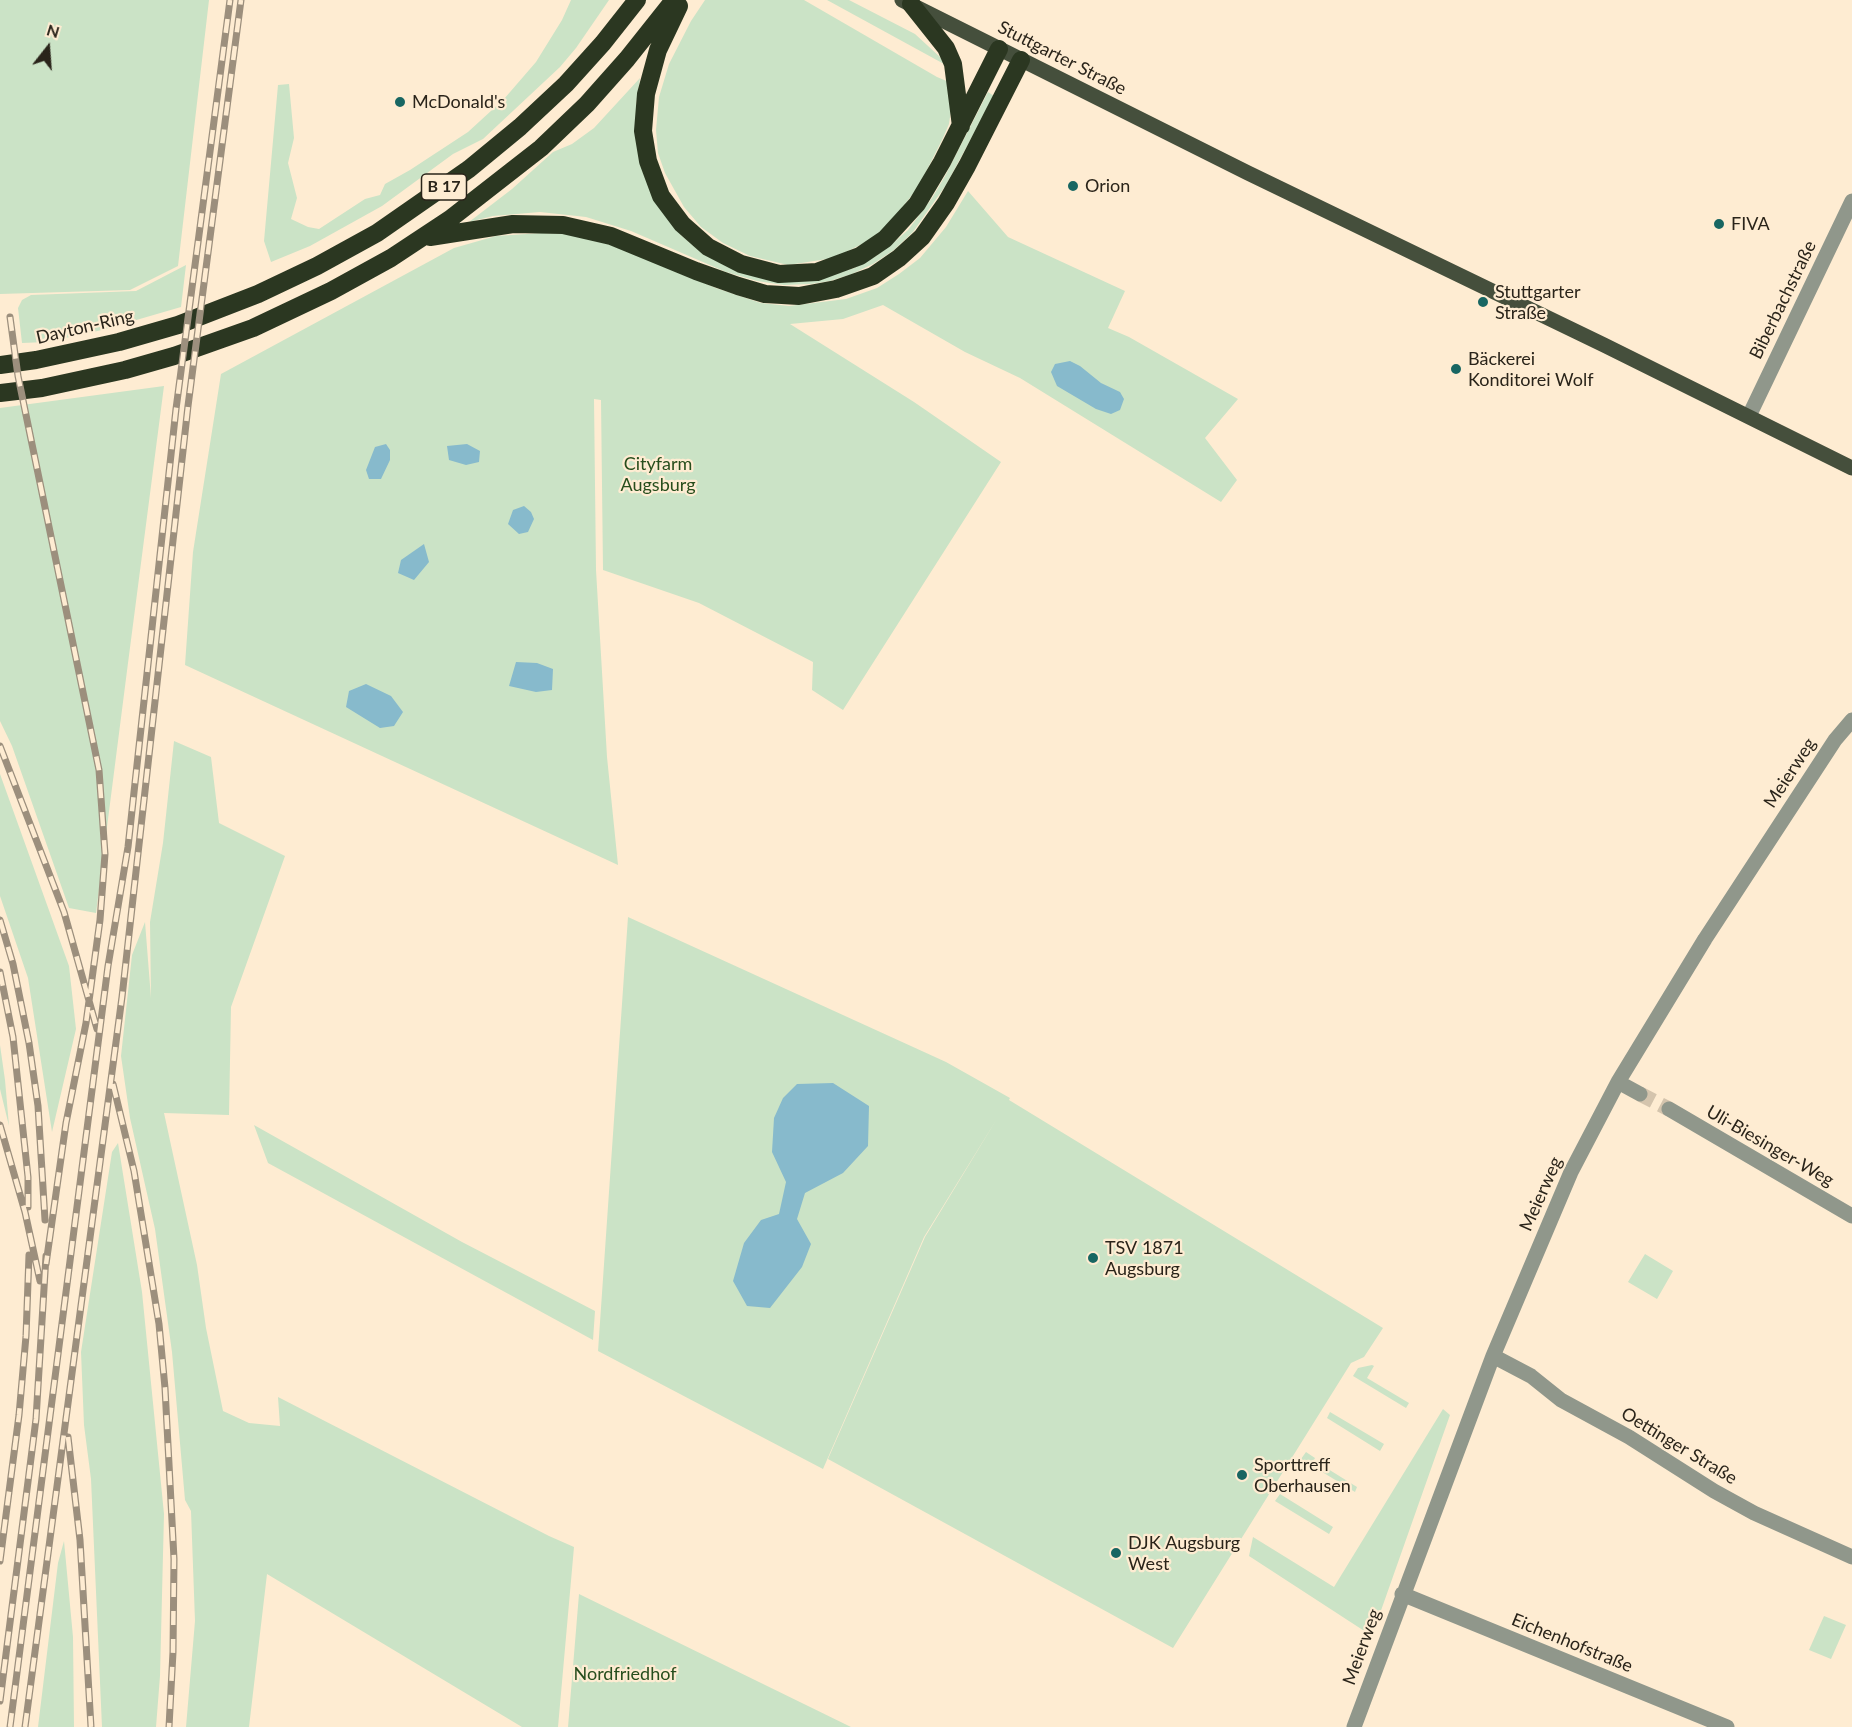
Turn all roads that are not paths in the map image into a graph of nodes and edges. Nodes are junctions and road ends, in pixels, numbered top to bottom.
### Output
1 (637, 0) edge
2 (674, 0) edge
3 (681, 0) edge
4 (907, 2) edge
5 (999, 49) junction
6 (1022, 60) junction
7 (960, 126) junction
8 (1852, 201) edge
9 (422, 238) junction
10 (0, 365) edge
11 (0, 393) edge
12 (1749, 416) junction
13 (1852, 468) edge
14 (1852, 720) edge
15 (1618, 1082) junction
16 (1640, 1094) tunnel mouth
17 (1668, 1109) tunnel mouth
18 (1852, 1216) edge
19 (1493, 1356) junction
20 (1852, 1557) edge
21 (1402, 1594) junction
22 (1354, 1727) edge
23 (1727, 1727) edge

1 - 10 highway, Dayton-Ring / B 17
2 - 9 highway, B 17
3 - 7 highway
4 - 5 main road, Stuttgarter Straße
4 - 7 highway
5 - 6 main road, Stuttgarter Straße
5 - 7 highway
6 - 9 highway
6 - 12 main road, Stuttgarter Straße
8 - 12 street, Biberbachstraße
9 - 11 highway, B 17
12 - 13 main road, Stuttgarter Straße
14 - 15 street, Meierweg
15 - 16 street
15 - 19 street, Meierweg
17 - 18 street, Uli-Biesinger-Weg
19 - 20 street, Oettinger Straße
19 - 21 street, Meierweg
21 - 22 street, Meierweg
21 - 23 street, Eichenhofstraße

